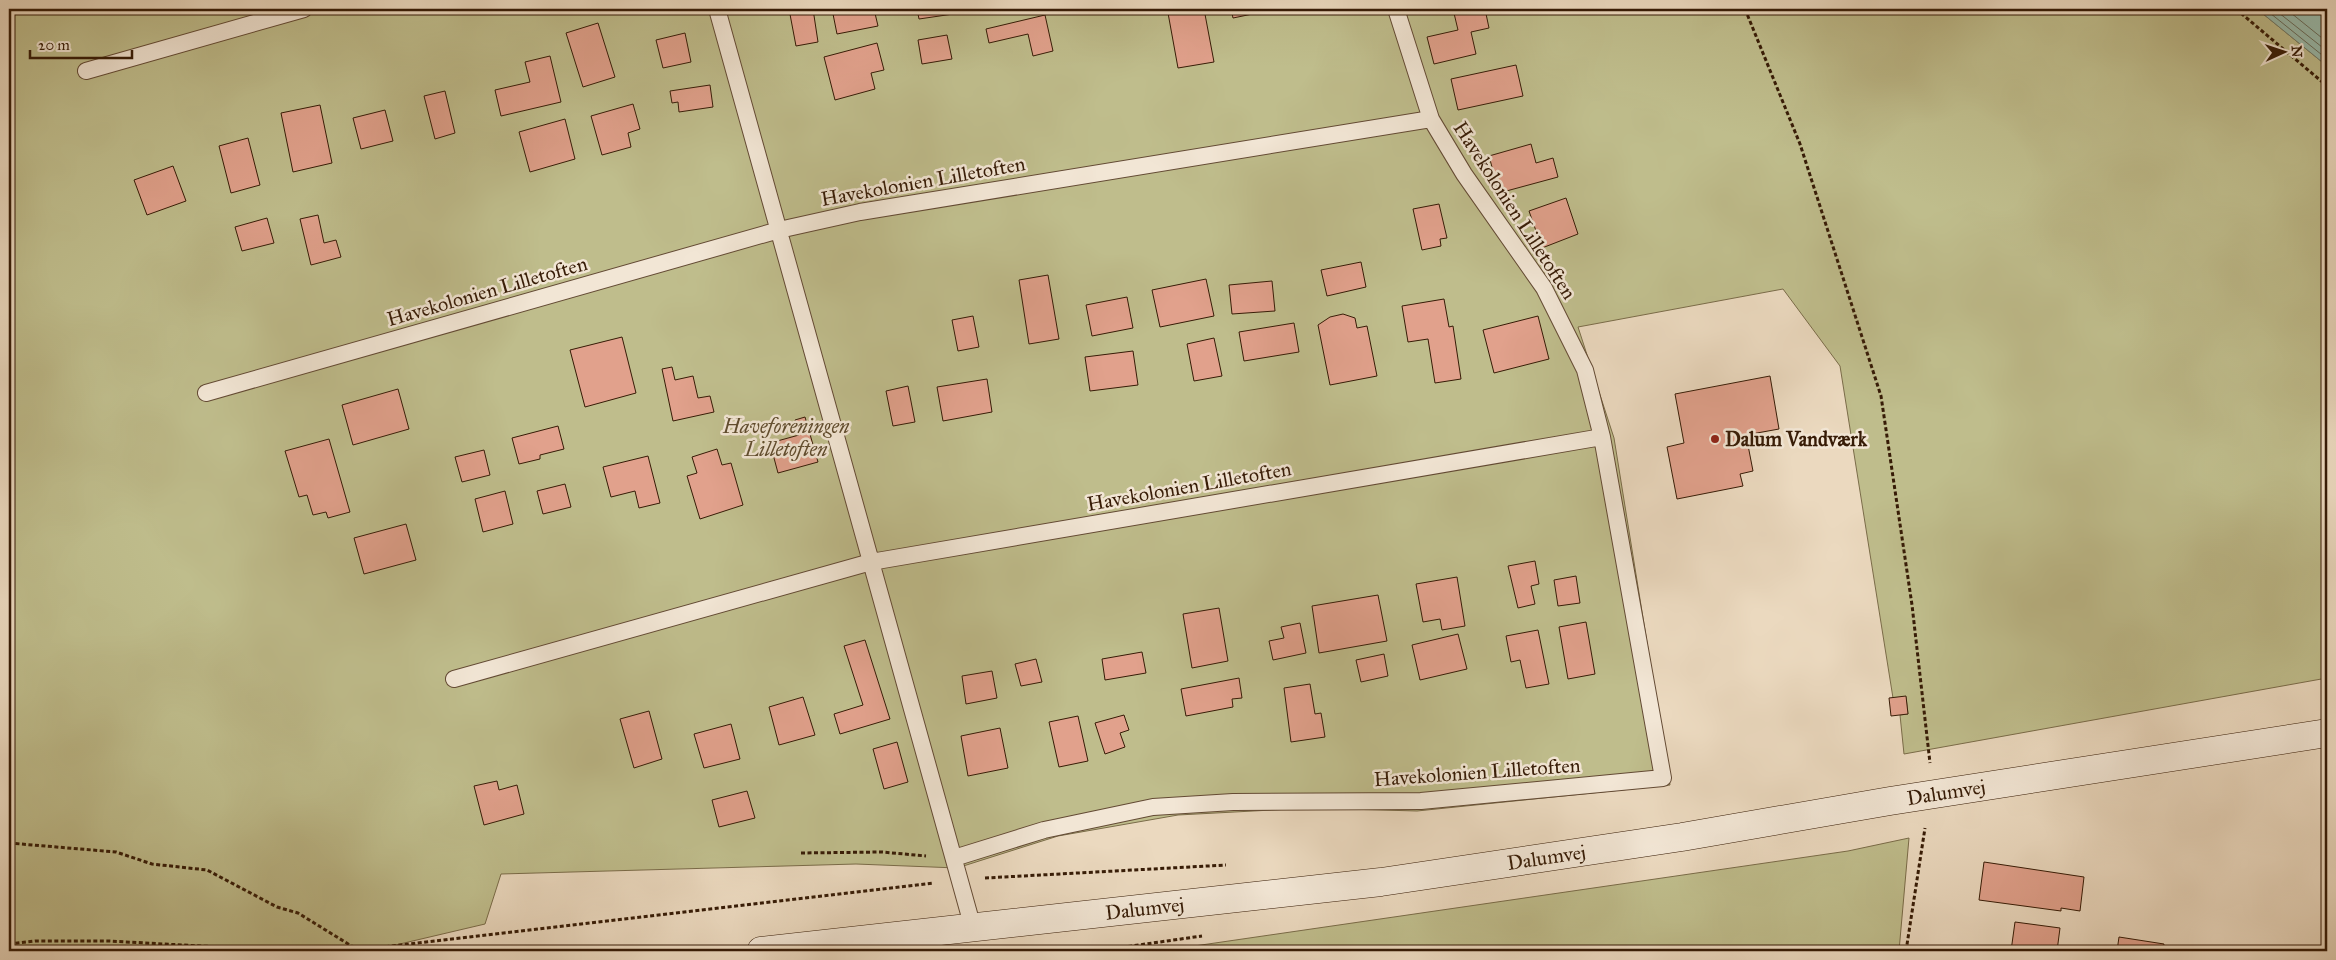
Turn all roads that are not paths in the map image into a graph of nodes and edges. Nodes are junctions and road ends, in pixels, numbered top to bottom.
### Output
1 (304, 9) edge
2 (717, 9) edge
3 (1396, 9) edge
4 (86, 71) dead end
5 (1431, 119) junction
6 (779, 230) junction
7 (206, 393) dead end
8 (1602, 436) junction
9 (871, 562) junction
10 (454, 679) dead end
11 (2327, 734) edge
12 (954, 858) junction
13 (973, 928) junction
14 (761, 951) edge

1 - 4 lane
2 - 6 lane
3 - 5 lane, Havekolonien Lilletoften
5 - 6 lane, Havekolonien Lilletoften
5 - 8 lane, Havekolonien Lilletoften
6 - 7 lane, Havekolonien Lilletoften
6 - 9 lane
8 - 9 lane, Havekolonien Lilletoften
8 - 12 lane, Havekolonien Lilletoften
9 - 10 lane, Havekolonien Lilletoften
9 - 12 lane
11 - 13 street, Dalumvej
12 - 13 lane
13 - 14 street, Dalumvej

